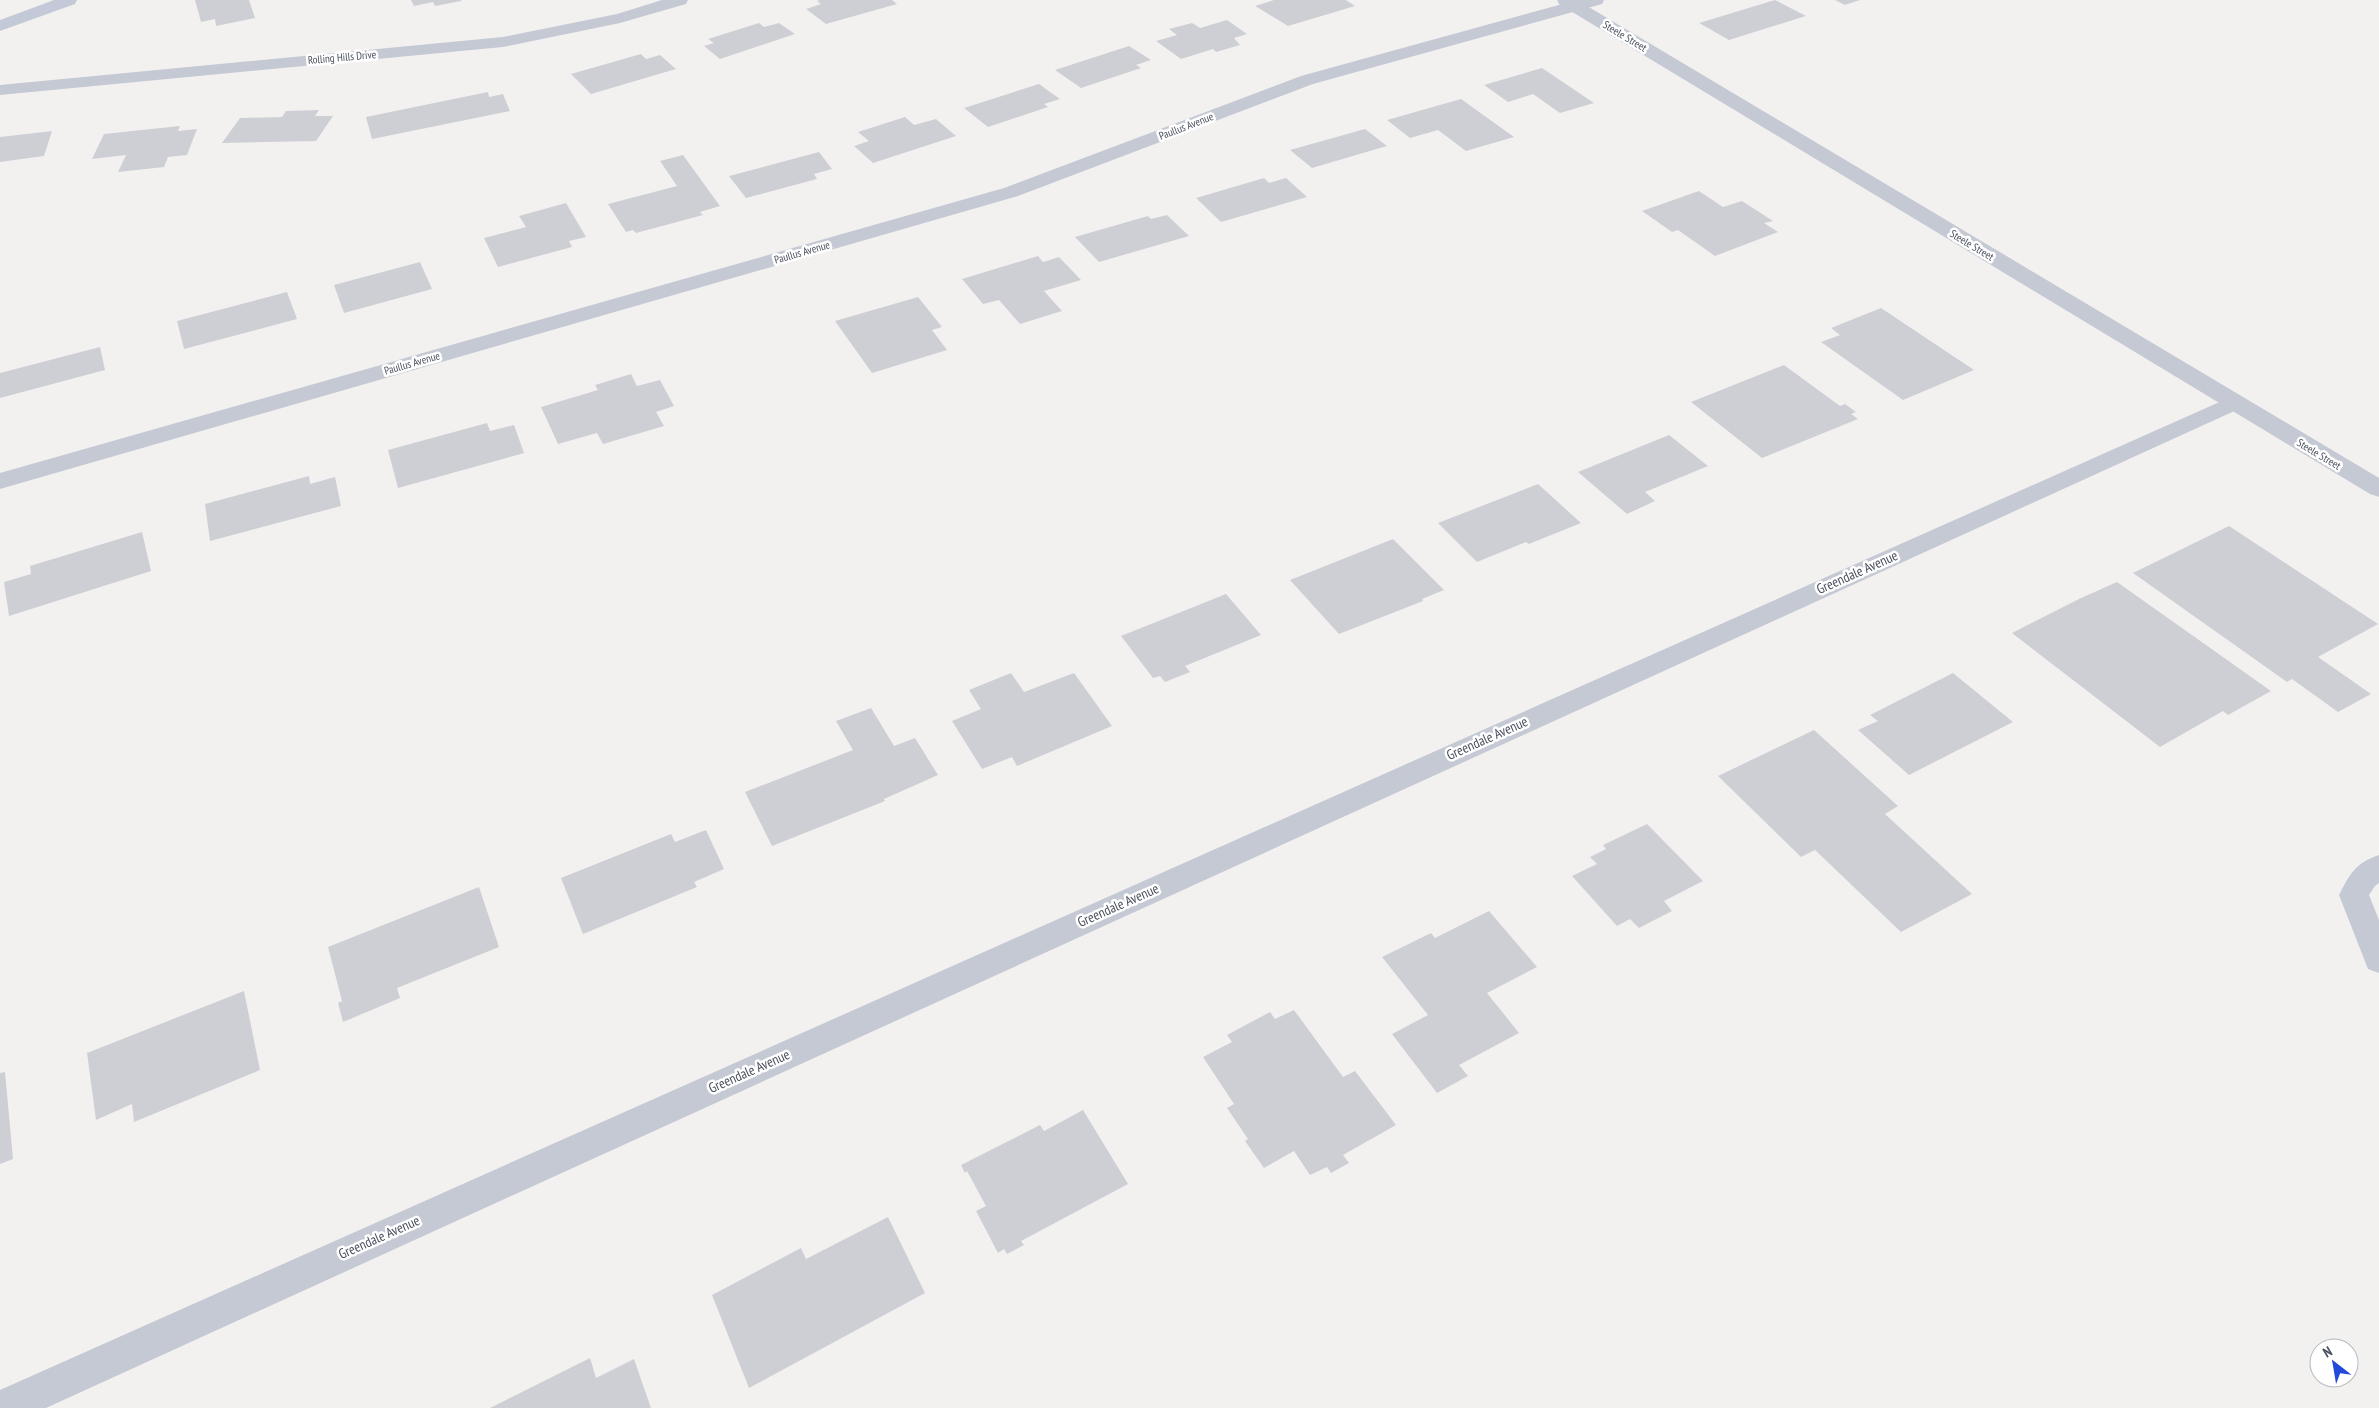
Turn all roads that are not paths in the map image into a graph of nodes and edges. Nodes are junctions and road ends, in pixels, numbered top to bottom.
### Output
1 (69, 0) edge
2 (680, 0) edge
3 (1596, 0) edge
4 (1570, 3) edge
5 (0, 26) edge
6 (0, 90) edge
7 (2233, 403) junction
8 (0, 481) edge
9 (2379, 489) edge
10 (2379, 867) edge
11 (2379, 960) edge
12 (3, 1408) edge

1 - 5 main road
2 - 6 street, Rolling Hills Drive
3 - 4 street, Paullus Avenue
4 - 7 street, Steele Street
4 - 8 street, Paullus Avenue
7 - 9 street, Steele Street
7 - 12 street, Greendale Avenue
10 - 11 street

